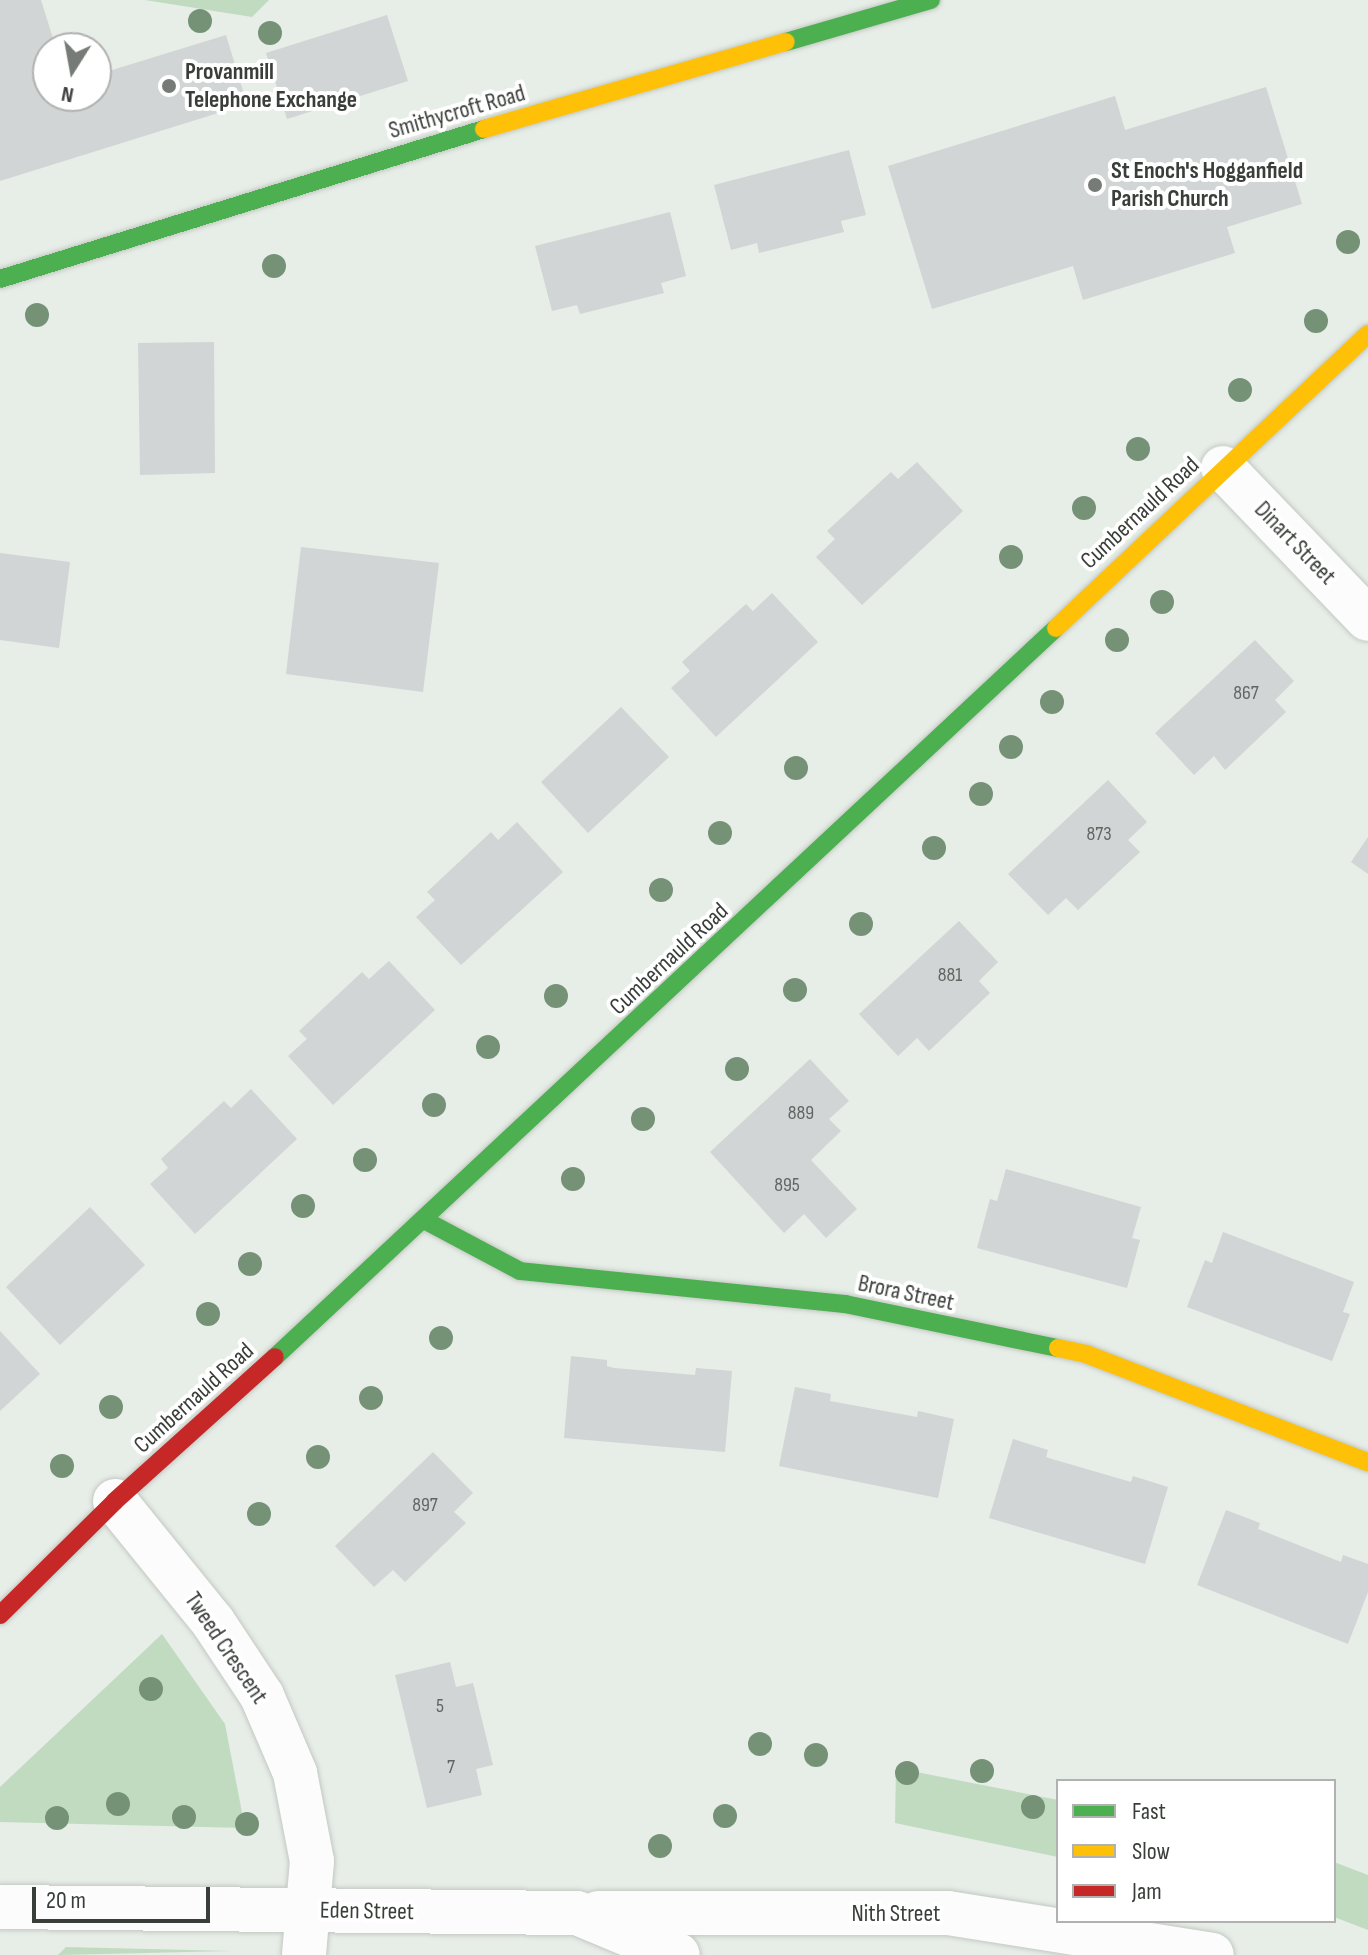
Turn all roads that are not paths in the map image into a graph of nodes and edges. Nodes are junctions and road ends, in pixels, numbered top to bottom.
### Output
1 (931, 0) edge
2 (859, 9) edge
3 (0, 279) edge
4 (1368, 334) edge
5 (1223, 468) junction
6 (1368, 619) edge
7 (426, 1221) junction
8 (1368, 1462) edge
9 (115, 1501) junction
10 (0, 1615) edge
11 (0, 1907) edge
12 (310, 1910) junction
13 (577, 1913) junction
14 (304, 1955) edge
15 (678, 1955) edge
16 (1212, 1955) edge

1 - 2 street, Smithycroft Road
2 - 3 street, Smithycroft Road
4 - 5 street, Cumbernauld Road
5 - 6 street, Dinart Street
5 - 7 street, Cumbernauld Road
7 - 8 street, Brora Street
7 - 9 street, Cumbernauld Road
9 - 10 street, Cumbernauld Road
9 - 12 street, Tweed Crescent
11 - 12 street, Eden Street
12 - 13 street, Eden Street
12 - 14 street, Tweed Crescent
13 - 15 street, Eden Street
13 - 16 street, Nith Street

